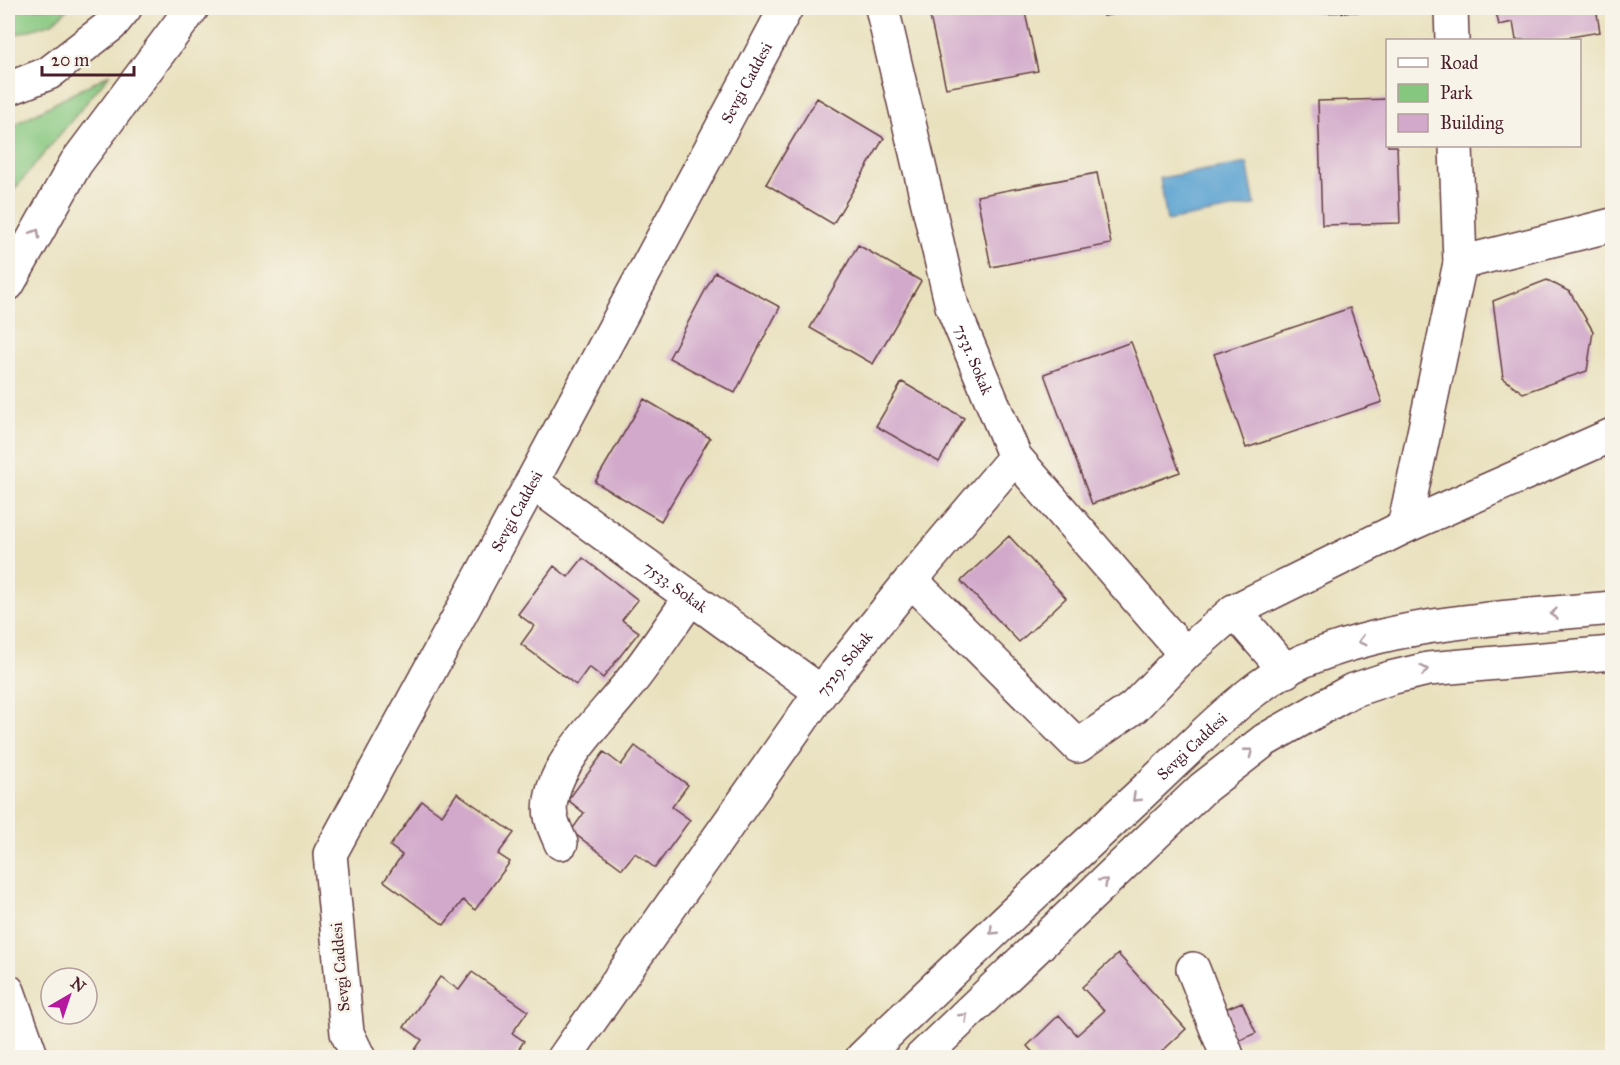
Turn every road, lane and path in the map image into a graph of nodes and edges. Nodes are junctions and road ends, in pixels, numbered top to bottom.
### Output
1 (125, 8) edge
2 (192, 8) edge
3 (786, 8) edge
4 (882, 8) edge
5 (1451, 8) edge
6 (1452, 39) edge
7 (8, 89) edge
8 (1456, 147) edge
9 (1612, 225) edge
10 (1461, 262) junction
11 (8, 284) edge
12 (1612, 435) edge
13 (1015, 457) junction
14 (532, 482) junction
15 (1404, 527) junction
16 (911, 580) junction
17 (691, 597) junction
18 (1612, 608) edge
19 (1234, 611) junction
20 (1612, 653) edge
21 (1185, 654) junction
22 (1286, 670) junction
23 (821, 692) junction
24 (561, 843) dead end
25 (1193, 969) dead end
26 (8, 991) edge
27 (353, 1045) edge
28 (32, 1058) edge
29 (564, 1058) edge
30 (862, 1058) edge
31 (921, 1058) edge
32 (1228, 1058) edge

1 - 7 main road
11 -> 2 main road
3 - 14 main road, Sevgi Caddesi
4 - 13 main road, 7531. Sokak
5 - 6 main road
8 - 10 main road
9 - 10 main road
10 - 15 main road
12 - 15 main road
13 - 16 main road, 7529. Sokak
13 - 21 main road, 7531. Sokak
14 - 17 main road, 7533. Sokak
14 - 27 main road, Sevgi Caddesi
15 - 19 main road
16 - 21 main road
16 - 23 main road, 7529. Sokak
17 - 23 main road, 7533. Sokak
17 - 24 main road
18 -> 22 main road, Sevgi Caddesi
19 - 21 main road
19 - 22 main road
31 -> 20 main road
22 -> 30 main road, Sevgi Caddesi
23 - 29 main road, 7529. Sokak
25 - 32 main road
26 - 28 main road

